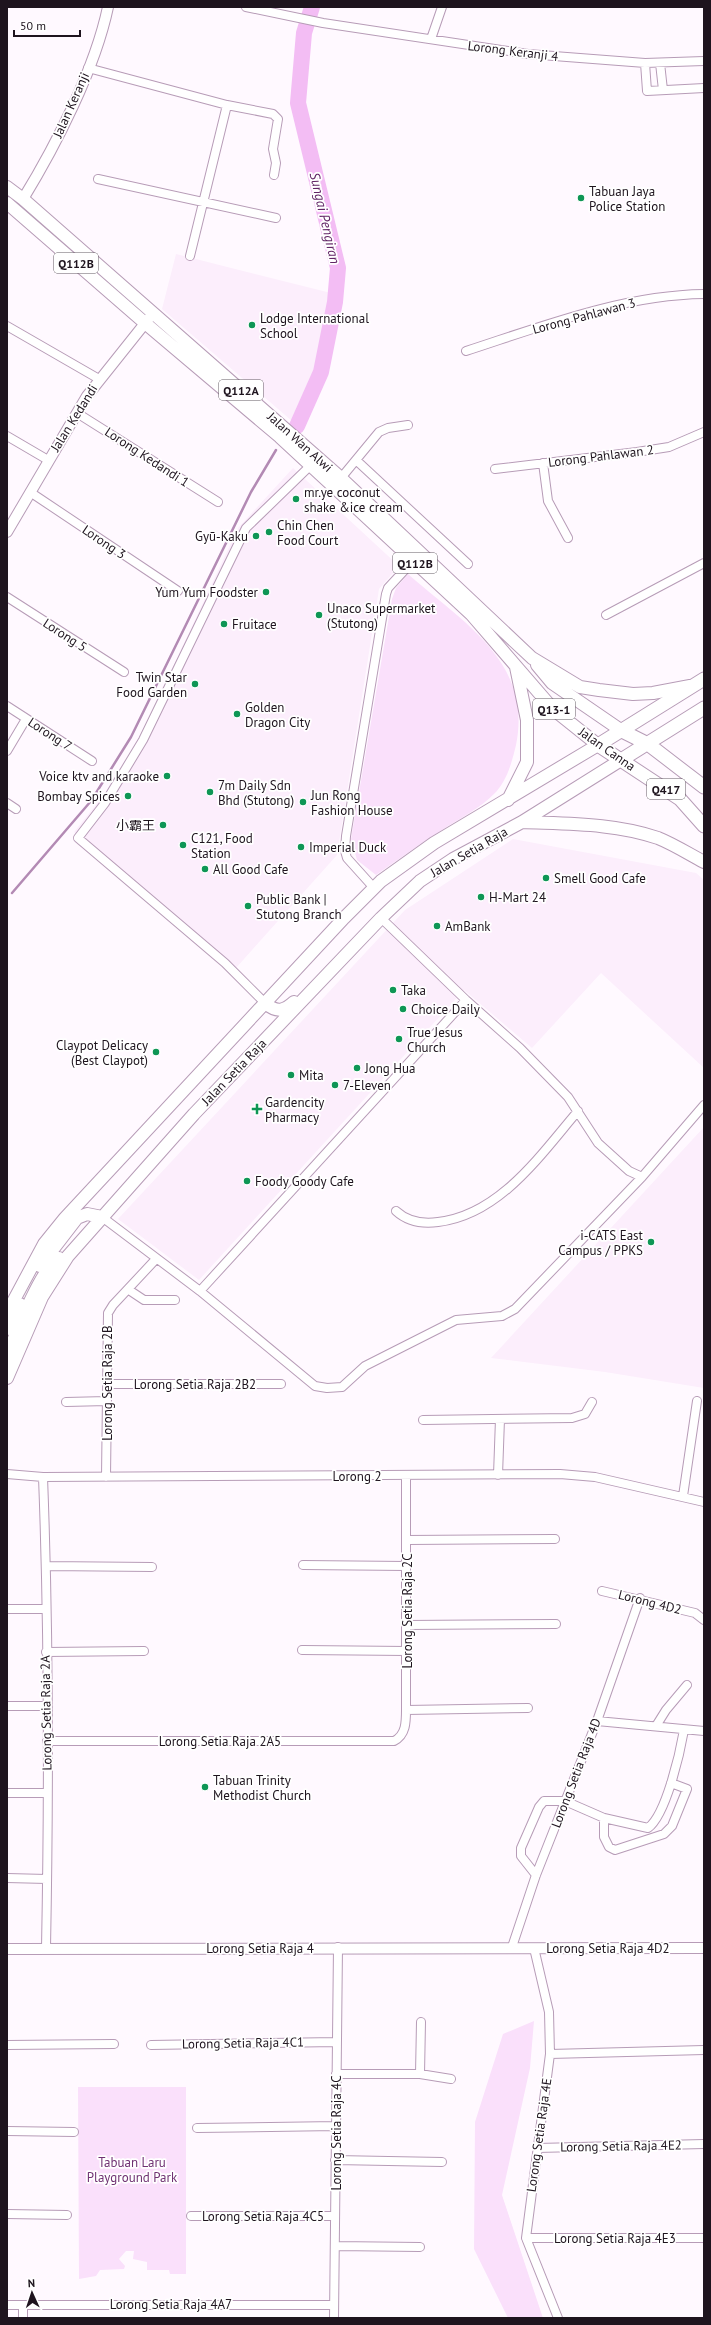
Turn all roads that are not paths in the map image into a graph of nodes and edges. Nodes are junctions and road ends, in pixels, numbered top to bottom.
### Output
1 (108, 7) edge
2 (246, 7) edge
3 (442, 7) edge
4 (431, 39) junction
5 (704, 61) edge
6 (646, 63) junction
7 (660, 63) junction
8 (88, 68) junction
9 (704, 88) edge
10 (662, 90) junction
11 (227, 105) junction
12 (274, 176) dead end
13 (98, 179) dead end
14 (7, 187) edge
15 (23, 199) junction
16 (201, 202) junction
17 (7, 203) edge
18 (276, 218) dead end
19 (190, 256) dead end
20 (704, 294) edge
21 (154, 313) junction
22 (145, 323) junction
23 (7, 326) edge
24 (466, 351) dead end
25 (99, 379) junction
26 (77, 413) junction
27 (408, 425) dead end
28 (704, 432) edge
29 (7, 436) edge
30 (288, 438) junction
31 (48, 460) junction
32 (356, 460) junction
33 (543, 463) junction
34 (310, 466) junction
35 (495, 469) dead end
36 (341, 478) junction
37 (30, 492) junction
38 (218, 502) dead end
39 (7, 532) edge
40 (568, 538) dead end
41 (413, 561) junction
42 (704, 562) edge
43 (468, 564) dead end
44 (178, 591) dead end
45 (7, 597) edge
46 (606, 615) dead end
47 (532, 658) junction
48 (516, 666) junction
49 (124, 672) dead end
50 (704, 679) edge
51 (690, 686) junction
52 (7, 706) edge
53 (704, 708) edge
54 (26, 719) junction
55 (622, 731) junction
56 (648, 744) junction
57 (598, 745) junction
58 (7, 751) edge
59 (621, 760) junction
60 (92, 761) dead end
61 (704, 787) edge
62 (508, 800) junction
63 (7, 803) edge
64 (16, 809) dead end
65 (522, 822) junction
66 (704, 826) edge
67 (704, 862) edge
68 (374, 888) junction
69 (381, 918) junction
70 (322, 980) junction
71 (466, 1000) junction
72 (265, 1003) junction
73 (704, 1105) edge
74 (578, 1111) junction
75 (628, 1171) junction
76 (642, 1177) junction
77 (634, 1186) junction
78 (396, 1211) dead end
79 (102, 1216) junction
80 (68, 1256) junction
81 (156, 1259) junction
82 (129, 1290) junction
83 (200, 1291) junction
84 (175, 1300) dead end
85 (7, 1313) edge
86 (7, 1329) edge
87 (7, 1356) edge
88 (7, 1378) edge
89 (108, 1384) junction
90 (281, 1384) dead end
91 (107, 1401) junction
92 (697, 1401) dead end
93 (66, 1402) dead end
94 (592, 1402) dead end
95 (500, 1419) junction
96 (423, 1420) dead end
97 (7, 1474) edge
98 (498, 1475) junction
99 (406, 1476) junction
100 (43, 1477) junction
101 (106, 1477) junction
102 (683, 1496) junction
103 (704, 1502) edge
104 (555, 1539) dead end
105 (407, 1540) junction
106 (303, 1565) dead end
107 (46, 1566) junction
108 (406, 1566) junction
109 (152, 1567) dead end
110 (602, 1591) dead end
111 (640, 1598) junction
112 (7, 1609) edge
113 (46, 1609) junction
114 (701, 1618) edge
115 (556, 1624) dead end
116 (407, 1625) junction
117 (302, 1650) dead end
118 (144, 1651) dead end
119 (407, 1651) junction
120 (46, 1652) junction
121 (687, 1685) dead end
122 (7, 1706) edge
123 (46, 1706) junction
124 (528, 1708) dead end
125 (406, 1710) junction
126 (597, 1721) junction
127 (656, 1726) junction
128 (684, 1730) junction
129 (704, 1731) edge
130 (394, 1740) joint
131 (46, 1741) junction
132 (671, 1783) junction
133 (7, 1793) edge
134 (47, 1793) junction
135 (565, 1801) junction
136 (604, 1818) junction
137 (536, 1875) junction
138 (7, 1878) edge
139 (47, 1879) junction
140 (338, 1947) junction
141 (512, 1947) junction
142 (7, 1948) edge
143 (46, 1948) junction
144 (534, 1948) junction
145 (704, 1948) edge
146 (421, 2022) dead end
147 (336, 2042) junction
148 (114, 2044) dead end
149 (7, 2045) edge
150 (151, 2045) dead end
151 (704, 2050) edge
152 (550, 2054) junction
153 (336, 2074) junction
154 (420, 2074) junction
155 (451, 2079) dead end
156 (336, 2126) junction
157 (197, 2128) dead end
158 (7, 2131) edge
159 (74, 2132) dead end
160 (704, 2144) edge
161 (537, 2148) junction
162 (335, 2160) junction
163 (442, 2162) dead end
164 (7, 2214) edge
165 (67, 2215) dead end
166 (191, 2216) dead end
167 (335, 2216) junction
168 (526, 2238) junction
169 (704, 2238) edge
170 (335, 2246) junction
171 (420, 2247) dead end
172 (7, 2305) edge
173 (23, 2305) junction
174 (334, 2305) junction
175 (23, 2318) edge
176 (334, 2318) edge
177 (558, 2318) edge

1 - 8 street, Jalan Keranji
2 - 4 street, Lorong Keranji 4
3 - 4 street
4 - 6 street, Lorong Keranji 4
5 - 7 street, Lorong Keranji 4
6 - 7 street, Lorong Keranji 4
6 - 10 street
7 - 10 street
8 - 11 street
8 - 15 street, Jalan Keranji
9 - 10 street
11 - 12 street
11 - 16 street
13 - 16 street
14 - 15 main road, Jalan Wan Alwi / Q112A
15 - 21 main road, Jalan Wan Alwi / Q112A
16 - 18 street
16 - 19 street
17 - 22 main road, Jalan Wan Alwi / Q112B
20 - 24 street, Lorong Pahlawan 3
21 - 22 street, Jalan Kedandi
21 - 30 main road, Jalan Wan Alwi / Q112A
22 - 25 street, Jalan Kedandi
22 - 30 main road, Jalan Wan Alwi / Q112B
23 - 25 street
25 - 26 street, Jalan Kedandi
26 - 31 street, Jalan Kedandi
26 - 38 street, Lorong Kedandi 1
27 - 32 street
28 - 33 street, Lorong Pahlawan 2
29 - 31 street
30 - 34 main road, Jalan Wan Alwi / Q112B
30 - 36 main road, Jalan Wan Alwi / Q112A
31 - 37 street, Jalan Kedandi
32 - 36 street
32 - 43 street
33 - 35 street, Lorong Pahlawan 2
33 - 40 street
34 - 41 main road, Jalan Wan Alwi / Q112B
34 - 72 street
36 - 47 main road, Jalan Wan Alwi / Q112A
37 - 39 street, Jalan Kedandi
37 - 44 street, Lorong 3
41 - 48 main road, Jalan Wan Alwi / Q112B
41 - 68 street
42 - 46 street
45 - 49 street, Lorong 5
47 - 51 main road
47 - 55 main road
48 - 57 main road, Jalan Canna / Q13-1
48 - 62 main road
50 - 51 highway
51 - 55 highway
52 - 54 street, Lorong 7
53 - 56 highway
54 - 58 street
54 - 60 street, Lorong 7
55 - 56 highway, Q417
55 - 57 highway
56 - 59 highway
56 - 61 highway, Q417
57 - 59 highway, Jalan Canna / Q417
57 - 62 main road, Jalan Setia Raja
59 - 65 main road, Jalan Setia Raja
59 - 66 highway, Jalan Canna / Q417
62 - 68 main road, Jalan Setia Raja
63 - 64 street
65 - 67 main road
65 - 69 main road, Jalan Setia Raja
68 - 72 main road, Jalan Setia Raja
69 - 70 main road, Jalan Setia Raja
69 - 71 street
70 - 72 main road
70 - 79 main road, Jalan Setia Raja
71 - 74 street
71 - 83 street
72 - 85 main road, Jalan Setia Raja
73 - 76 street
74 - 75 street
74 - 78 street
75 - 76 street
75 - 77 street
76 - 77 street
77 - 83 street
79 - 80 main road, Jalan Setia Raja
79 - 81 street
79 - 86 main road
80 - 87 main road
80 - 88 main road, Jalan Setia Raja
81 - 82 street, Lorong Setia Raja 2B
81 - 83 street
82 - 84 street
82 - 89 street, Lorong Setia Raja 2B
89 - 90 street, Lorong Setia Raja 2B2
89 - 91 street, Lorong Setia Raja 2B
91 - 93 street
91 - 101 street, Lorong Setia Raja 2B
92 - 102 street
94 - 95 street
95 - 96 street
95 - 98 street
97 - 100 street, Lorong 2
98 - 99 street, Lorong 2
98 - 102 street, Lorong 2
99 - 101 street, Lorong 2
99 - 105 street, Lorong Setia Raja 2C
100 - 101 street, Lorong 2
100 - 107 street, Lorong Setia Raja 2A
102 - 103 street, Lorong 2
104 - 105 street
105 - 108 street, Lorong Setia Raja 2C
106 - 108 street
107 - 109 street
107 - 113 street, Lorong Setia Raja 2A
108 - 116 street, Lorong Setia Raja 2C
110 - 111 street, Lorong 4D2
111 - 114 street, Lorong 4D2
111 - 126 street, Lorong Setia Raja 4D
112 - 113 street
113 - 120 street, Lorong Setia Raja 2A
115 - 116 street
116 - 119 street, Lorong Setia Raja 2C
117 - 119 street
118 - 120 street
119 - 125 street, Lorong Setia Raja 2C
120 - 123 street, Lorong Setia Raja 2A
121 - 127 street
122 - 123 street
123 - 131 street, Lorong Setia Raja 2A
124 - 125 street
125 - 130 street, Lorong Setia Raja 2C
126 - 127 street
126 - 135 street, Lorong Setia Raja 4D
127 - 128 street
128 - 129 street
128 - 132 street
130 - 131 street, Lorong Setia Raja 2A5
131 - 134 street, Lorong Setia Raja 2A
132 - 136 street
132 - 136 street
133 - 134 street
134 - 139 street, Lorong Setia Raja 2A
135 - 136 street
135 - 137 street, Lorong Setia Raja 4D
135 - 137 street
137 - 141 street, Lorong Setia Raja 4D
138 - 139 street
139 - 143 street, Lorong Setia Raja 2A
140 - 141 street, Lorong Setia Raja 4
140 - 143 street, Lorong Setia Raja 4
140 - 147 street, Lorong Setia Raja 4C
141 - 144 street, Lorong Setia Raja 4D2
142 - 143 street, Lorong Setia Raja 4
144 - 145 street, Lorong Setia Raja 4D2
144 - 152 street, Lorong Setia Raja 4E
146 - 154 street
147 - 150 street, Lorong Setia Raja 4C1
147 - 153 street, Lorong Setia Raja 4C
148 - 149 street
151 - 152 street
152 - 161 street, Lorong Setia Raja 4E
153 - 154 street
153 - 156 street, Lorong Setia Raja 4C
154 - 155 street
156 - 157 street
156 - 162 street, Lorong Setia Raja 4C
158 - 159 street
160 - 161 street, Lorong Setia Raja 4E2
161 - 168 street, Lorong Setia Raja 4E
162 - 163 street
162 - 167 street, Lorong Setia Raja 4C
164 - 165 street
166 - 167 street, Lorong Setia Raja 4C5
167 - 170 street, Lorong Setia Raja 4C
168 - 169 street, Lorong Setia Raja 4E3
168 - 177 street, Lorong Setia Raja 4E
170 - 171 street
170 - 174 street, Lorong Setia Raja 4C
172 - 173 street, Lorong Setia Raja 4A7
173 - 174 street, Lorong Setia Raja 4A7
173 - 175 street
174 - 176 street, Lorong Setia Raja 4C

